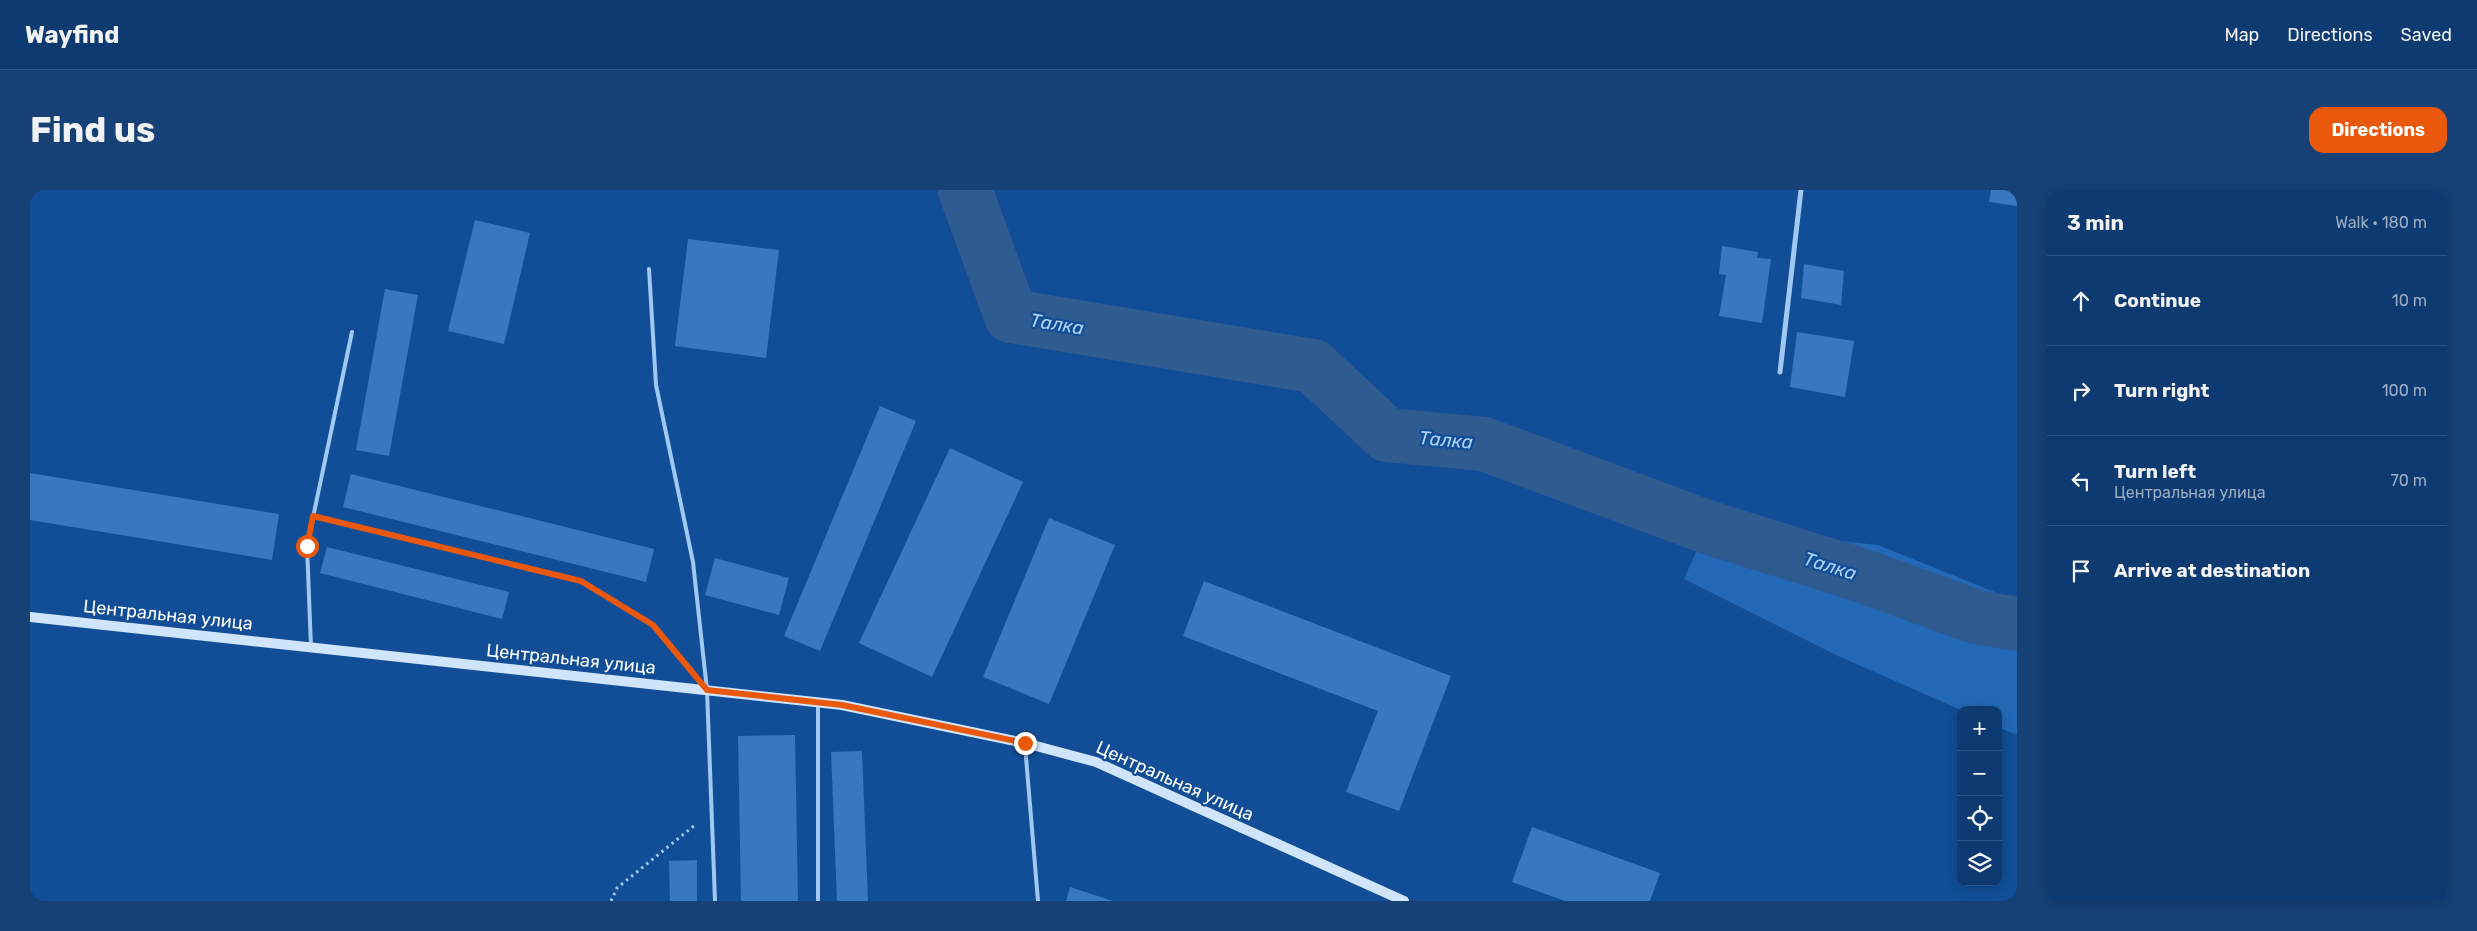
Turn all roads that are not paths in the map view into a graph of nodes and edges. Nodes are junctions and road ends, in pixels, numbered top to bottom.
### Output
1 (1801, 190) edge
2 (649, 269) dead end
3 (352, 332) dead end
4 (1780, 372) dead end
5 (313, 516) junction
6 (30, 617) edge
7 (311, 647) junction
8 (707, 690) junction
9 (818, 702) junction
10 (1025, 743) junction
11 (715, 901) edge
12 (818, 901) edge
13 (1038, 901) edge
14 (1404, 901) edge

1 - 4 street
2 - 8 lane
3 - 5 lane
5 - 7 lane
5 - 8 lane
6 - 7 street, Центральная улица
7 - 8 street, Центральная улица
8 - 9 street, Центральная улица
8 - 11 lane
9 - 10 street, Центральная улица
9 - 12 lane
10 - 13 lane
10 - 14 street, Центральная улица

